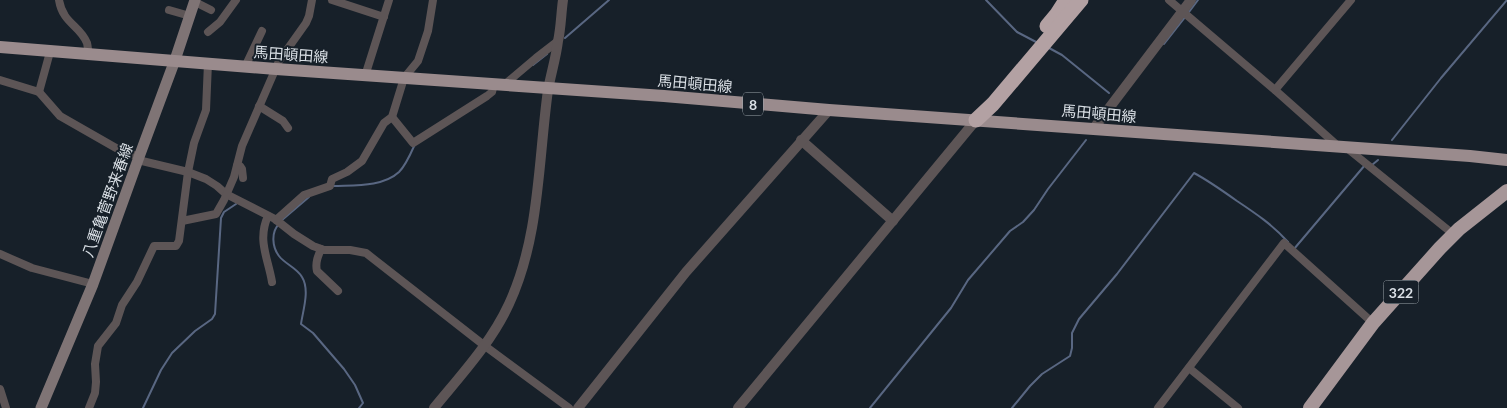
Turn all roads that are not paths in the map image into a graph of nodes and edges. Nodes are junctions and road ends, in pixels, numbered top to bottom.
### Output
1 (59, 0) edge
2 (236, 0) edge
3 (312, 0) edge
4 (332, 0) edge
5 (390, 0) edge
6 (433, 0) edge
7 (563, 0) edge
8 (1066, 0) edge
9 (1081, 0) edge
10 (1169, 0) edge
11 (1191, 0) edge
12 (1351, 0) edge
13 (195, 1) edge
14 (169, 10) dead end
15 (211, 10) dead end
16 (1183, 10) junction
17 (190, 16) junction
18 (384, 17) junction
19 (262, 31) dead end
20 (208, 32) dead end
21 (558, 41) junction
22 (0, 47) edge
23 (50, 52) junction
24 (89, 55) junction
25 (176, 60) junction
26 (208, 63) junction
27 (245, 67) junction
28 (276, 70) junction
29 (365, 76) junction
30 (404, 78) junction
31 (0, 80) edge
32 (499, 85) junction
33 (549, 88) junction
34 (1275, 90) junction
35 (39, 92) junction
36 (260, 106) junction
37 (829, 110) junction
38 (392, 117) junction
39 (976, 120) junction
40 (288, 128) dead end
41 (1094, 128) junction
42 (801, 140) junction
43 (1342, 147) junction
44 (140, 159) junction
45 (1507, 160) edge
46 (237, 166) junction
47 (188, 172) junction
48 (243, 178) dead end
49 (1507, 191) edge
50 (226, 194) junction
51 (268, 216) junction
52 (893, 221) junction
53 (182, 222) junction
54 (278, 222) junction
55 (1453, 234) junction
56 (321, 249) junction
57 (0, 254) edge
58 (272, 282) dead end
59 (93, 284) junction
60 (338, 291) dead end
61 (1373, 323) junction
62 (484, 346) junction
63 (1188, 368) junction
64 (0, 389) edge
65 (6, 408) edge
66 (41, 408) edge
67 (89, 408) edge
68 (434, 408) edge
69 (569, 408) edge
70 (578, 408) edge
71 (738, 408) edge
72 (1158, 408) edge
73 (1238, 408) edge
74 (1310, 408) edge

1 - 24 street
2 - 20 street
3 - 28 street
4 - 18 street
5 - 18 street
6 - 30 street
7 - 21 street
8 - 39 highway
9 - 39 highway
10 - 16 street
11 - 16 street
12 - 34 street
13 - 15 street
13 - 17 main road, 八重亀菅野来春線
14 - 17 street
16 - 34 street
16 - 41 street
17 - 25 main road, 八重亀菅野来春線
18 - 29 street
19 - 27 street
21 - 32 street
21 - 33 street
22 - 23 main road, 馬田頓田線 / 8
23 - 24 main road, 馬田頓田線 / 8
23 - 35 street
24 - 25 main road, 馬田頓田線 / 8
25 - 26 main road, 馬田頓田線 / 8
25 - 44 main road, 八重亀菅野来春線
26 - 27 main road, 馬田頓田線 / 8
26 - 47 street
27 - 28 main road, 馬田頓田線 / 8
28 - 29 main road, 馬田頓田線 / 8
28 - 36 street
29 - 30 main road, 馬田頓田線 / 8
30 - 32 main road, 馬田頓田線 / 8
30 - 38 street
31 - 35 street
32 - 33 main road, 馬田頓田線 / 8
32 - 38 street
33 - 37 main road, 馬田頓田線 / 8
33 - 62 street
34 - 43 street
35 - 44 street
36 - 40 street
36 - 46 street
37 - 39 main road, 馬田頓田線 / 8
37 - 42 street
38 - 54 street
39 - 41 main road, 馬田頓田線 / 8
39 - 52 street
41 - 43 main road, 馬田頓田線 / 8
42 - 52 street
42 - 70 street
43 - 45 main road, 馬田頓田線 / 8
43 - 55 street
44 - 47 street
44 - 59 main road, 八重亀菅野来春線
46 - 48 street
46 - 50 street
47 - 50 street
47 - 53 street
49 - 55 highway, 322
50 - 51 street
50 - 53 street
51 - 54 street
51 - 58 street
52 - 71 street
53 - 67 street
54 - 56 street
55 - 61 highway, 322
56 - 60 street
56 - 62 street
57 - 59 street
59 - 66 main road, 八重亀菅野来春線
61 - 63 street
61 - 74 highway, 322
62 - 68 street
62 - 69 street
63 - 72 street
63 - 73 street
64 - 65 street

